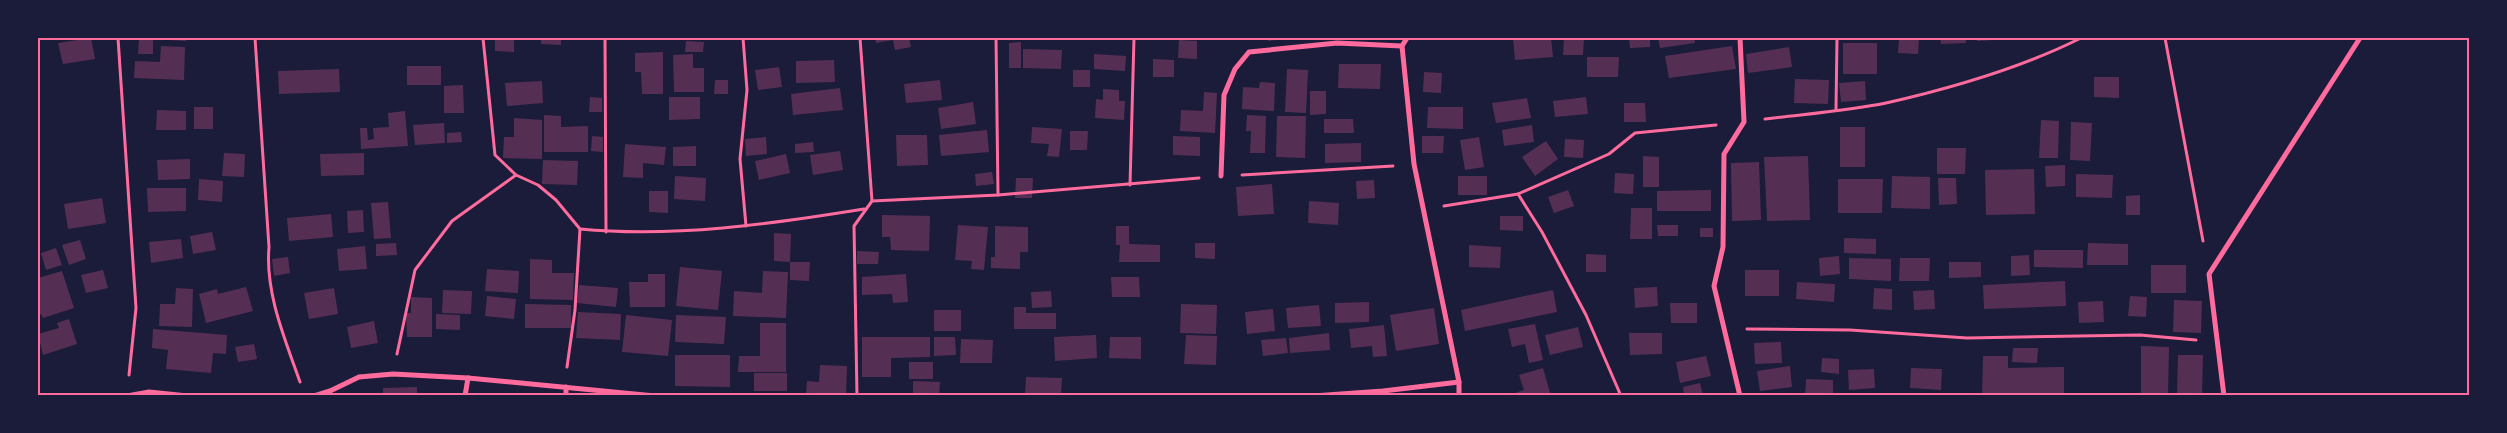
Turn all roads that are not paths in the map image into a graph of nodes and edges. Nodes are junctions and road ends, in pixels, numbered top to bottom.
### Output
1 (1407, 38) edge
2 (1740, 38) edge
3 (2360, 38) edge
4 (1336, 40) edge
5 (1402, 46) junction
6 (1221, 176) road end
7 (468, 378) junction
8 (1459, 382) junction
9 (566, 387) junction
10 (330, 393) edge
11 (127, 396) edge
12 (188, 396) edge
13 (314, 396) edge
14 (465, 396) edge
15 (566, 396) edge
16 (655, 396) edge
17 (1313, 396) edge
18 (1459, 396) edge
19 (1740, 396) edge
20 (2224, 396) edge

1 - 5 street
2 - 19 street
3 - 20 street
4 - 5 street
4 - 6 street
5 - 8 street
7 - 9 street
7 - 10 street
7 - 14 street
8 - 17 street
8 - 18 street
9 - 15 street
9 - 16 street
10 - 13 street
11 - 12 street

